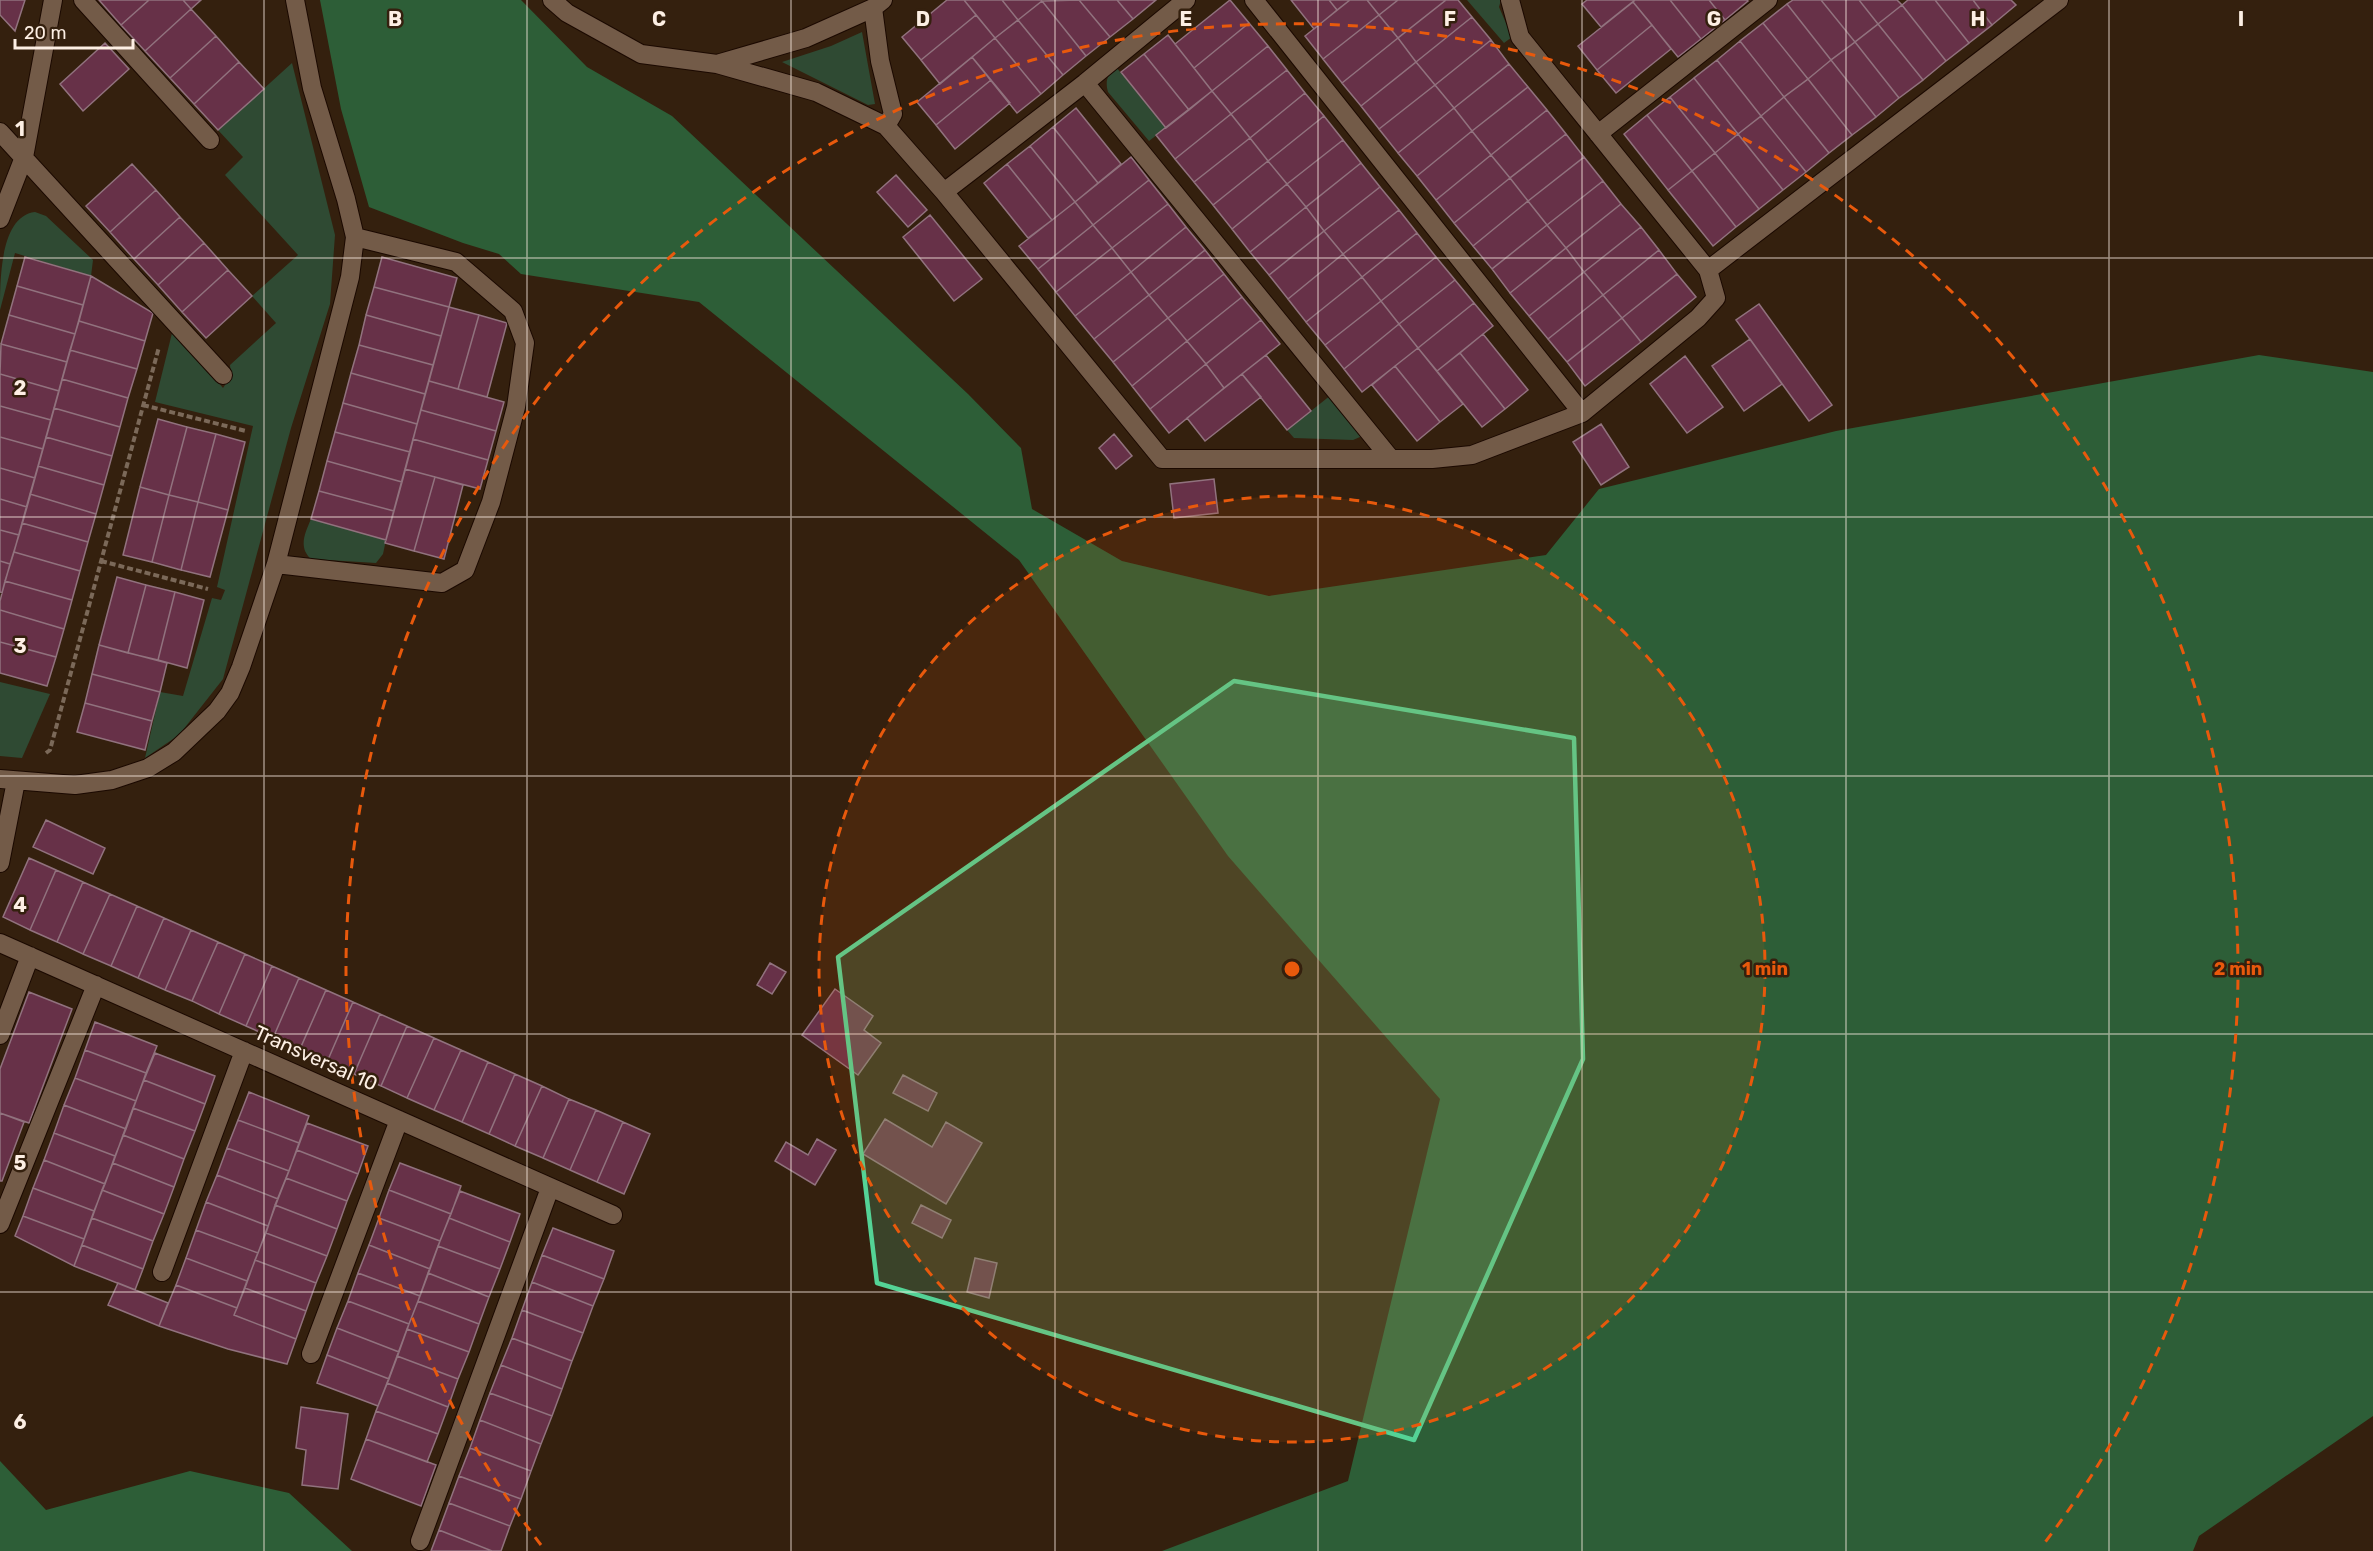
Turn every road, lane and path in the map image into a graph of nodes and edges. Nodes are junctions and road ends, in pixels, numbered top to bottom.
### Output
1 (53, 0) edge
2 (83, 0) edge
3 (295, 0) edge
4 (552, 0) edge
5 (1185, 0) edge
6 (1254, 0) edge
7 (1510, 0) edge
8 (1768, 0) edge
9 (2059, 0) edge
10 (878, 4) edge
11 (717, 64) junction
12 (1084, 83) junction
13 (885, 126) junction
14 (0, 132) edge
15 (1598, 134) junction
16 (210, 140) dead end
17 (24, 157) junction
18 (944, 192) junction
19 (0, 219) edge
20 (355, 237) junction
21 (1708, 270) junction
22 (168, 315) junction
23 (223, 375) dead end
24 (143, 405) junction
25 (1582, 413) junction
26 (246, 431) dead end
27 (1391, 459) junction
28 (101, 561) junction
29 (276, 564) junction
30 (208, 588) dead end
31 (8, 780) edge
32 (0, 863) edge
33 (0, 943) edge
34 (30, 956) junction
35 (96, 985) junction
36 (0, 1035) edge
37 (244, 1051) junction
38 (399, 1120) junction
39 (550, 1188) junction
40 (613, 1215) dead end
41 (0, 1224) edge
42 (162, 1272) dead end
43 (311, 1354) dead end
44 (420, 1541) dead end

1 - 17 street
2 - 16 street
3 - 20 street
4 - 11 street
5 - 12 street
6 - 25 street
7 - 15 street
8 - 15 street
9 - 21 street
10 - 11 street
10 - 13 street
11 - 13 street
12 - 18 street
12 - 27 street
13 - 18 street
14 - 17 street
15 - 21 street
17 - 19 street
17 - 22 street
18 - 27 street
20 - 29 street
20 - 29 street
21 - 25 street
22 - 23 street
22 - 24 path
24 - 26 path
24 - 28 path
25 - 27 street
28 - 30 path
28 - 31 path
29 - 31 street
31 - 32 street
33 - 34 street, Transversal 10
34 - 35 street, Transversal 10
34 - 36 street
35 - 37 street, Transversal 10
35 - 41 street
37 - 38 street, Transversal 10
37 - 42 street
38 - 39 street, Transversal 10
38 - 43 street
39 - 40 street, Transversal 10
39 - 44 street

